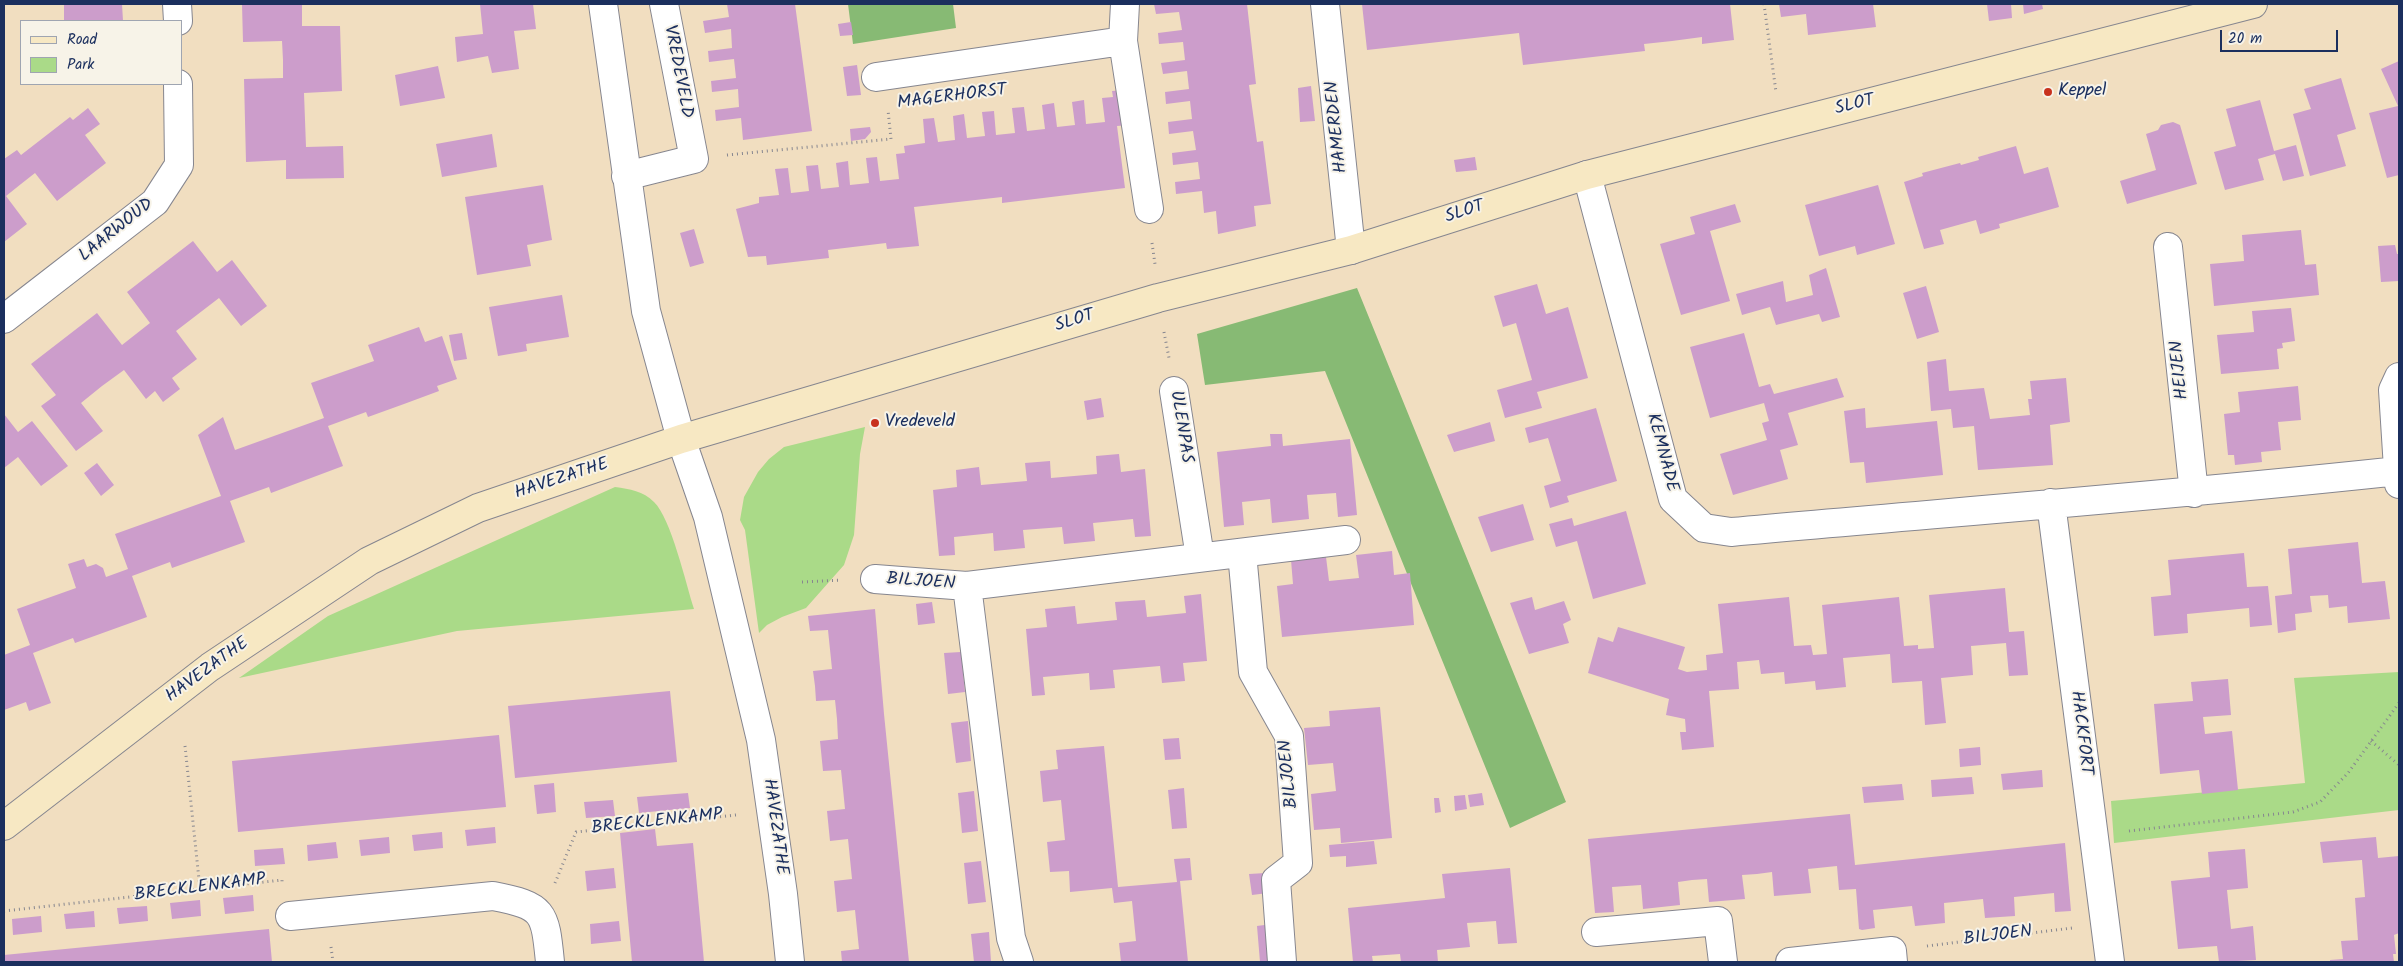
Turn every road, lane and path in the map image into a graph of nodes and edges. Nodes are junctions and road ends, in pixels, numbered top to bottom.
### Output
1 (177, 4) edge
2 (603, 4) edge
3 (664, 4) edge
4 (1125, 4) edge
5 (1326, 4) edge
6 (1764, 4) edge
7 (2242, 5) edge
8 (178, 20) edge
9 (1123, 41) junction
10 (876, 78) dead end
11 (178, 85) edge
12 (887, 106) dead end
13 (1780, 125) junction
14 (694, 158) junction
15 (1587, 175) junction
16 (626, 176) junction
17 (1149, 209) joint
18 (2168, 247) dead end
19 (1351, 250) junction
20 (1158, 298) junction
21 (4, 319) edge
22 (2399, 377) edge
23 (1174, 391) joint
24 (682, 439) junction
25 (2399, 478) edge
26 (2194, 493) junction
27 (2051, 503) junction
28 (1346, 540) dead end
29 (1242, 553) junction
30 (1200, 557) junction
31 (875, 579) dead end
32 (967, 586) junction
33 (2399, 703) edge
34 (2371, 741) junction
35 (184, 746) dead end
36 (2399, 765) edge
37 (739, 814) dead end
38 (4, 826) edge
39 (2093, 835) junction
40 (200, 889) junction
41 (4, 911) edge
42 (290, 916) joint
43 (542, 916) junction
44 (2105, 924) junction
45 (1596, 932) dead end
46 (1892, 956) edge
47 (550, 962) edge
48 (790, 962) edge
49 (1019, 962) edge
50 (1282, 962) edge
51 (1723, 962) edge
52 (1790, 962) edge
53 (2110, 962) edge

1 - 8 street
2 - 16 street
3 - 14 street, VREDEVELD
4 - 9 street
5 - 19 street, HAMERDEN
6 - 13 path
7 - 13 street, SLOT
9 - 10 street, MAGERHORST
9 - 17 street
11 - 21 street, LAARWOUD
12 - 14 path, MAGERHORST
13 - 15 street, SLOT
14 - 16 street
15 - 19 street, SLOT
15 - 27 street, KEMNADE
16 - 24 street
17 - 20 path
18 - 26 street, HEIJEN
19 - 20 street, SLOT
20 - 23 path, ULENPAS
20 - 24 street, SLOT
22 - 25 street
23 - 30 street, ULENPAS
24 - 38 street, HAVEZATHE
24 - 48 street, HAVEZATHE
25 - 26 street
26 - 27 street
27 - 39 street, HACKFORT
28 - 29 street, BILJOEN
29 - 30 street, BILJOEN
29 - 50 street, BILJOEN
30 - 32 street, BILJOEN
31 - 32 street, BILJOEN
32 - 49 street, BILJOEN
33 - 34 path
34 - 36 path
34 - 39 path
35 - 40 path
37 - 43 path, BRECKLENKAMP
39 - 44 street, HACKFORT
40 - 41 path, BRECKLENKAMP
40 - 42 path, BRECKLENKAMP
42 - 43 street
43 - 47 street
44 - 46 path, BILJOEN
44 - 53 street, HACKFORT
45 - 51 street
46 - 52 street

